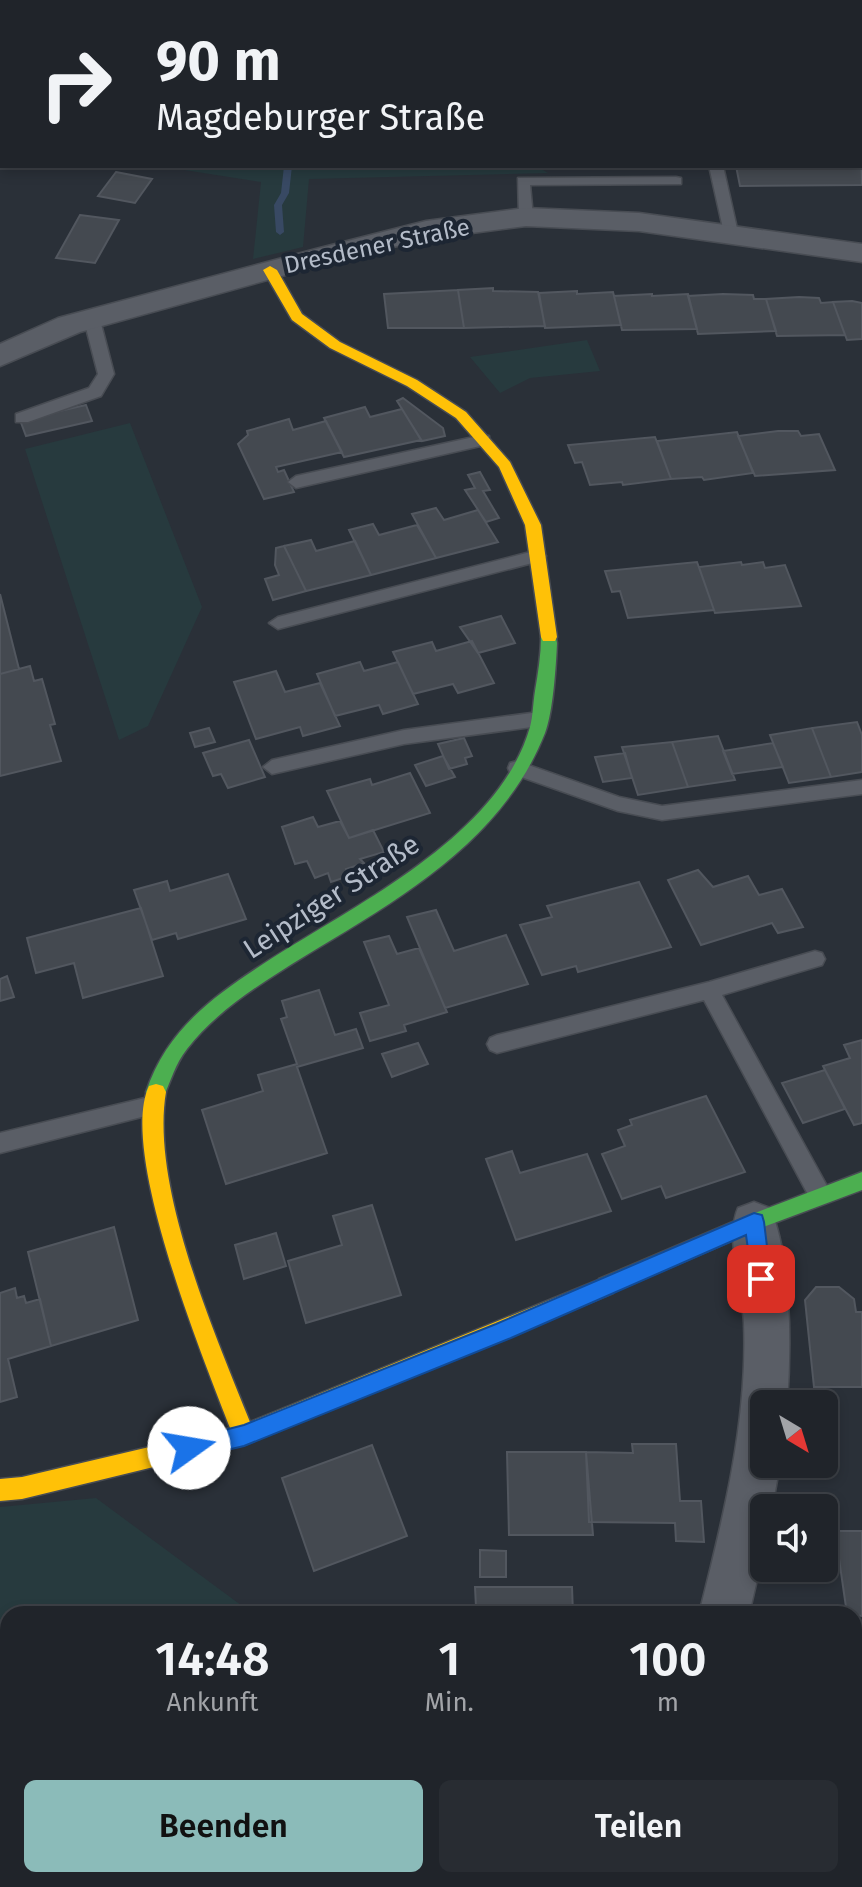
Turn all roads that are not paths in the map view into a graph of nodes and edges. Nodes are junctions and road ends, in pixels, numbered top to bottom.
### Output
1 (716, 168) edge
2 (676, 181) dead end
3 (526, 217) junction
4 (731, 233) junction
5 (862, 253) edge
6 (270, 270) junction
7 (92, 320) junction
8 (0, 356) edge
9 (22, 418) dead end
10 (483, 440) junction
11 (296, 482) dead end
12 (538, 556) junction
13 (278, 623) dead end
14 (539, 719) junction
15 (272, 767) dead end
16 (517, 768) junction
17 (862, 787) edge
18 (815, 959) dead end
19 (709, 990) junction
20 (497, 1044) dead end
21 (153, 1105) junction
22 (0, 1143) edge
23 (862, 1181) edge
24 (820, 1195) junction
25 (754, 1222) junction
26 (244, 1435) junction
27 (0, 1490) edge
28 (726, 1606) edge

1 - 4 lane
2 - 3 lane
3 - 4 street, Dresdener Straße
3 - 6 street, Dresdener Straße
4 - 5 street, Dresdener Straße
6 - 7 street, Dresdener Straße
6 - 10 street, Leipziger Straße
7 - 8 street, Dresdener Straße
7 - 9 lane
10 - 11 lane
10 - 12 street, Leipziger Straße
12 - 13 lane
12 - 14 street, Leipziger Straße
14 - 15 lane
14 - 16 street, Leipziger Straße
16 - 17 lane
16 - 21 street, Leipziger Straße
18 - 19 lane
19 - 20 lane
19 - 24 lane
21 - 22 lane
21 - 26 street, Leipziger Straße
23 - 24 street
24 - 25 street
25 - 26 street
25 - 28 street
26 - 27 street

